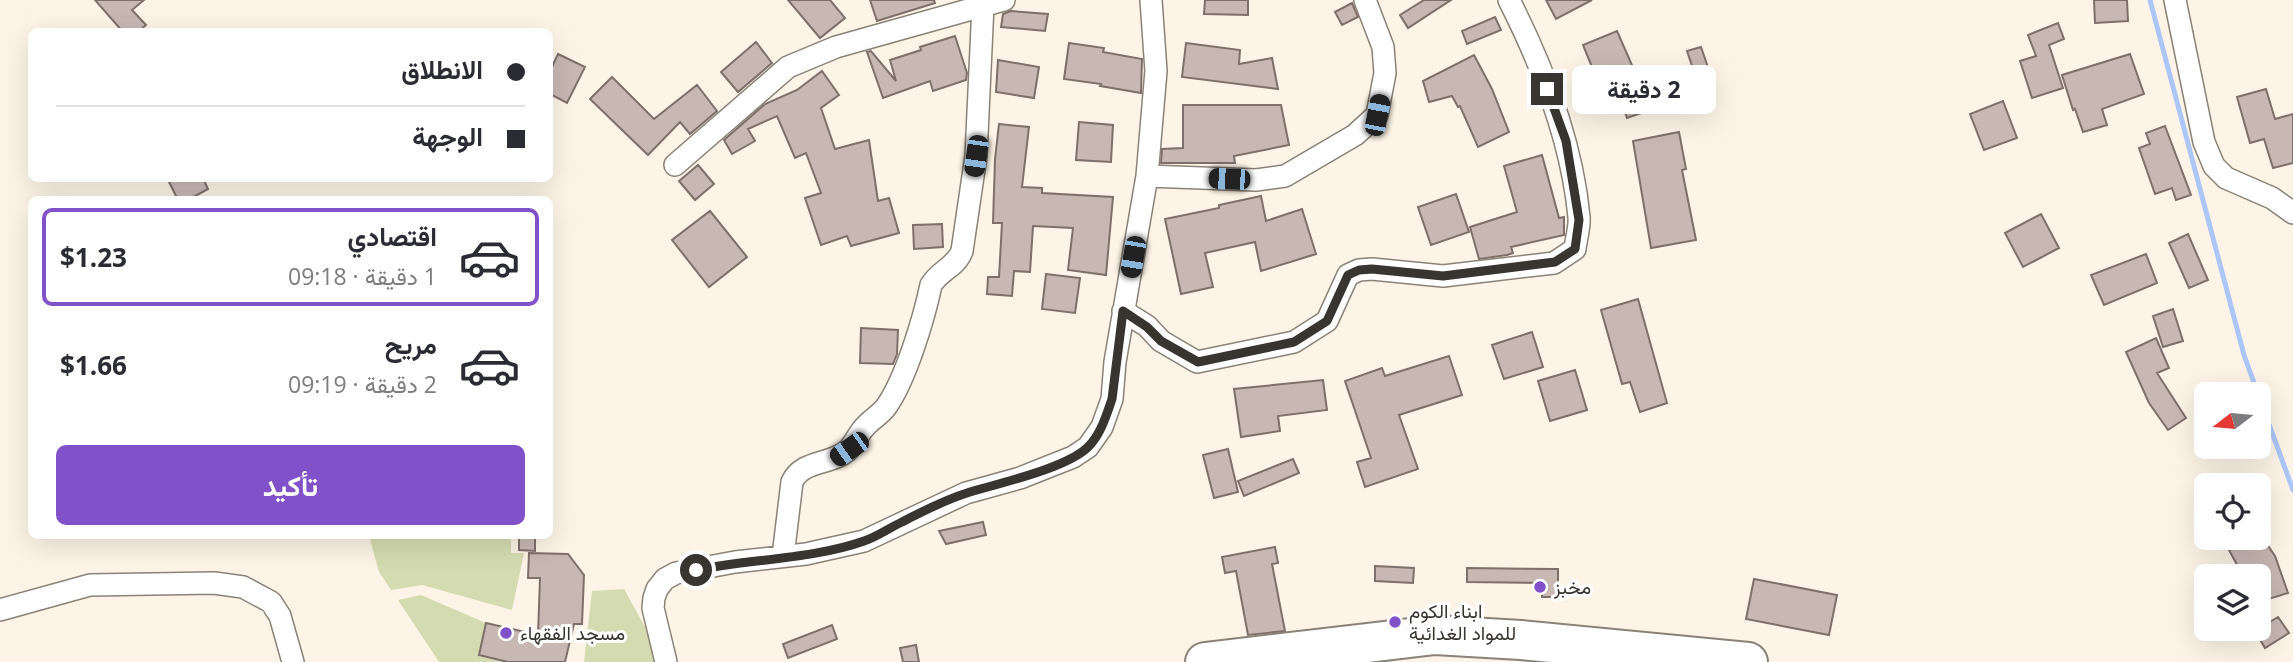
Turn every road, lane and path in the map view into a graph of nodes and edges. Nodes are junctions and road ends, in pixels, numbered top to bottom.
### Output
1 (1004, 0) edge
2 (1152, 0) edge
3 (1366, 0) edge
4 (1509, 0) edge
5 (2175, 0) edge
6 (983, 5) junction
7 (675, 165) dead end
8 (1147, 176) junction
9 (2293, 213) edge
10 (1123, 311) junction
11 (783, 556) junction
12 (0, 610) edge
13 (293, 662) edge
14 (666, 662) edge
15 (1205, 662) edge
16 (1748, 662) edge

1 - 6 street
2 - 8 street
3 - 8 street
4 - 10 street
5 - 9 street
6 - 7 street
6 - 11 street
8 - 10 street
10 - 11 street
11 - 14 street
12 - 13 street
15 - 16 highway

